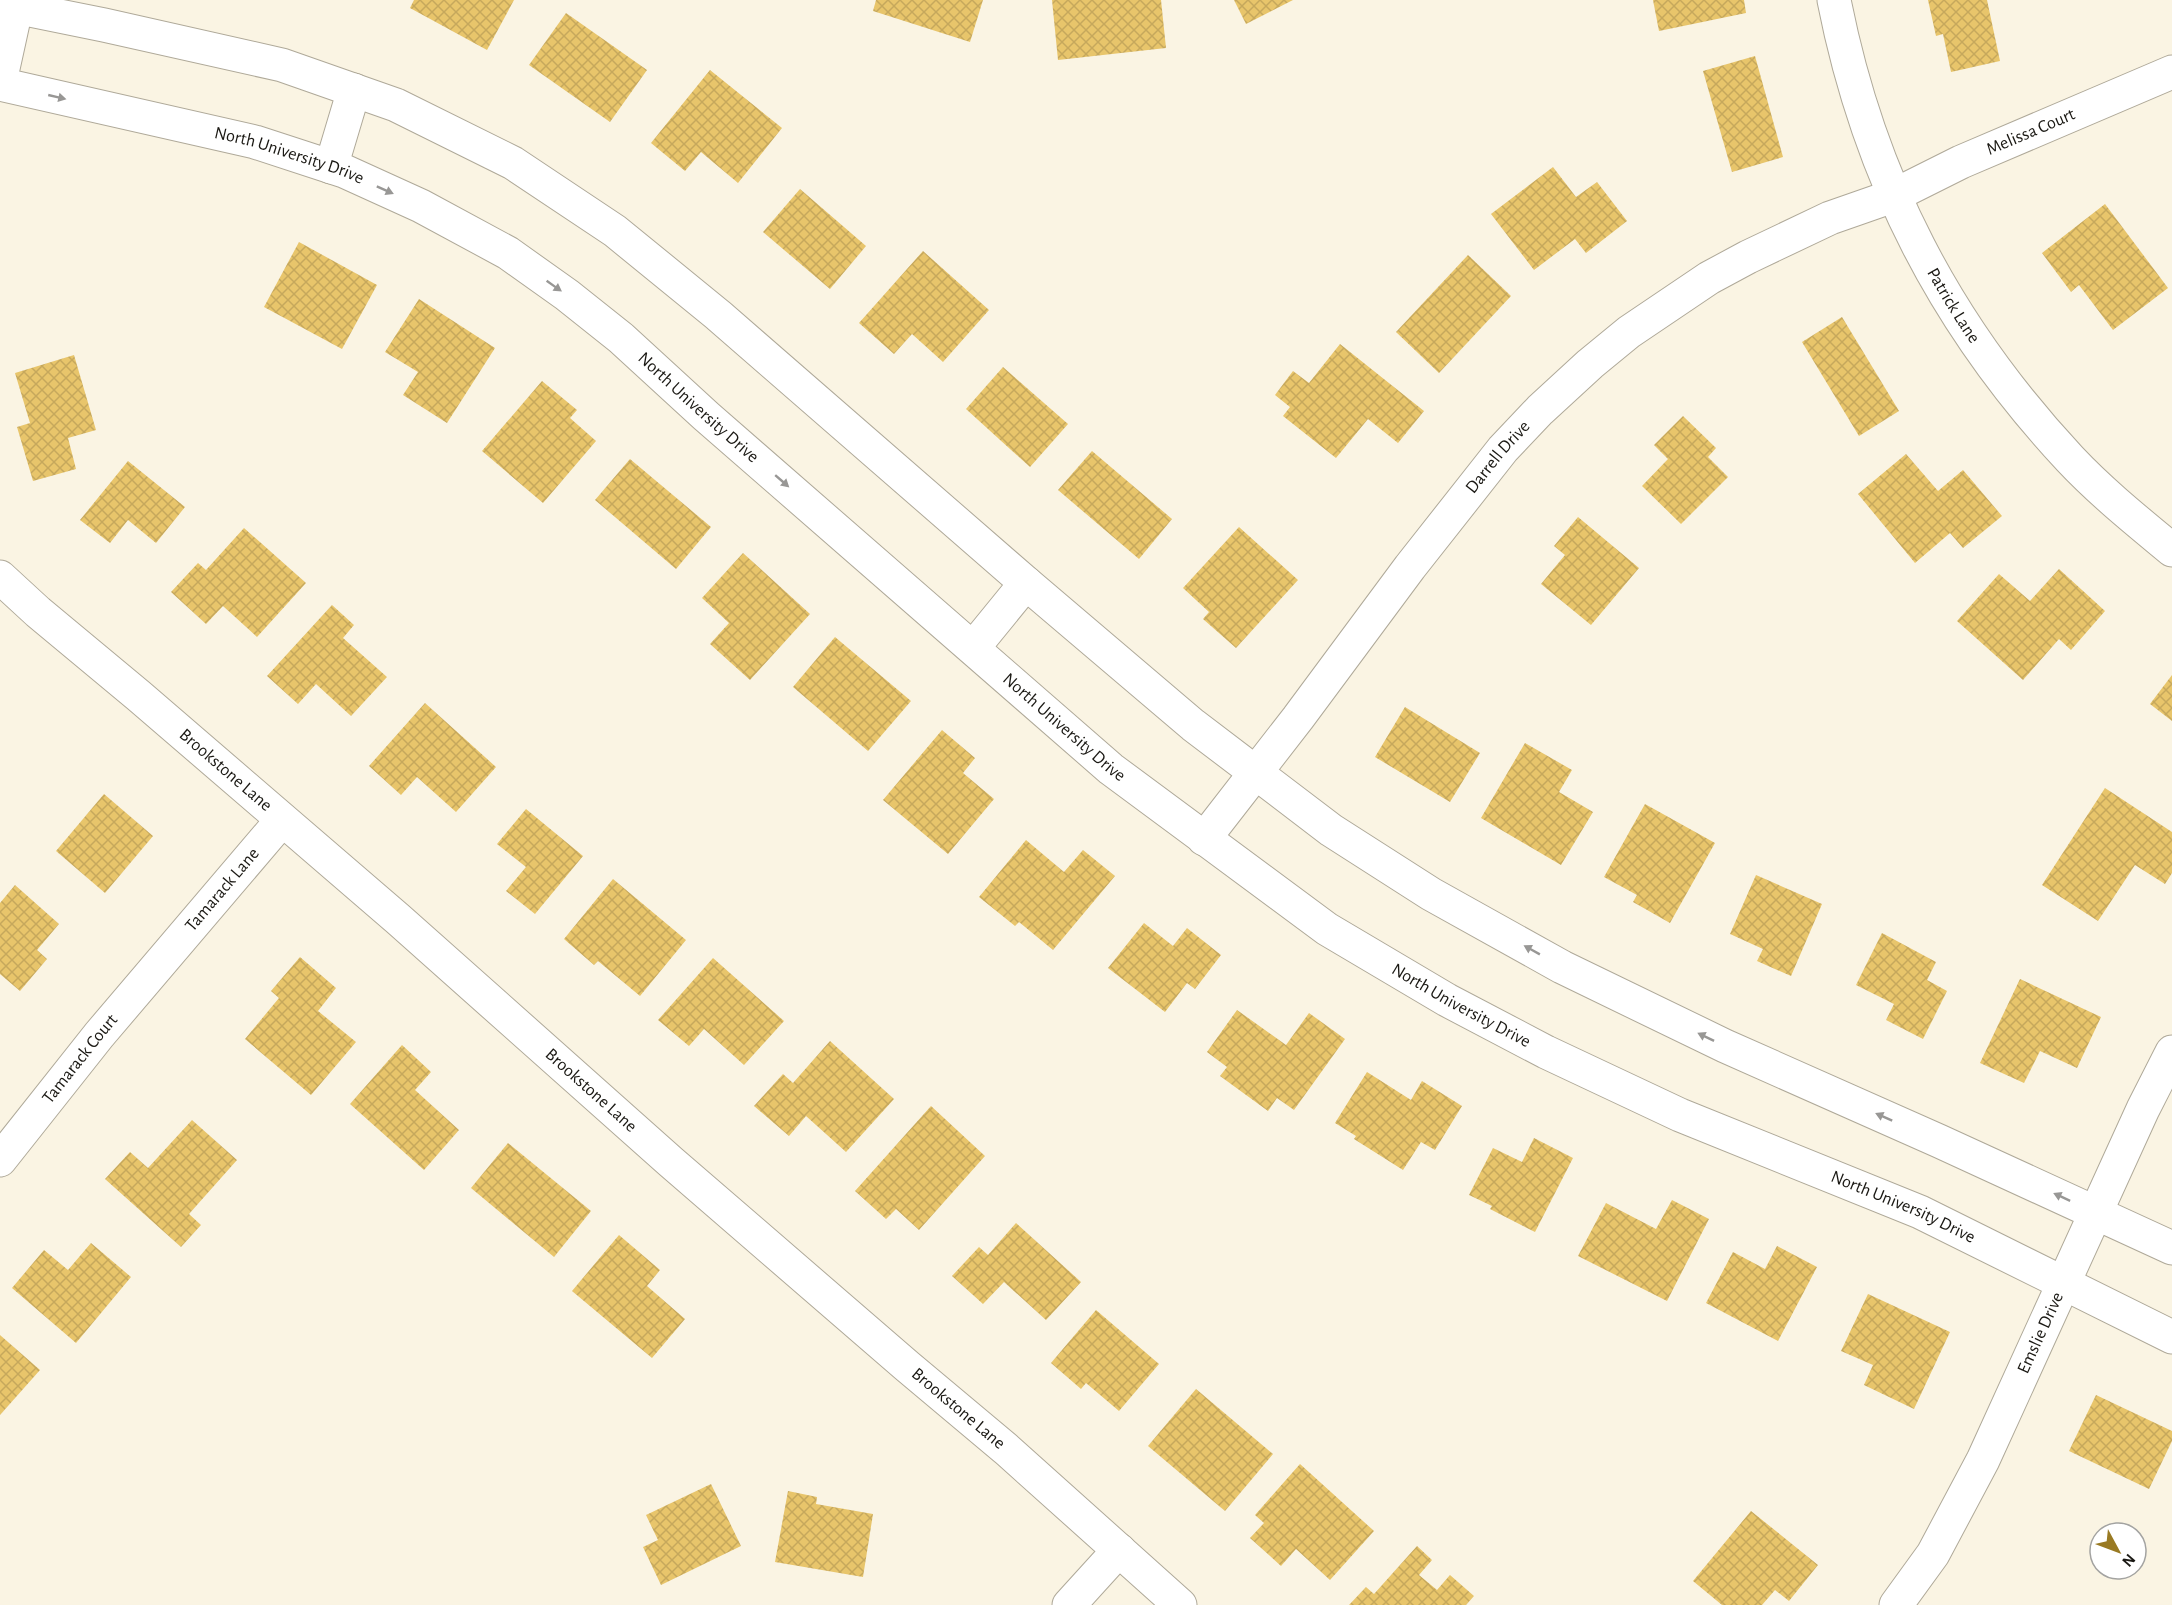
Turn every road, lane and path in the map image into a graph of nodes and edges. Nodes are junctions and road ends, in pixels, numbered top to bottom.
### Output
1 (1834, 0) edge
2 (11, 4) edge
3 (2172, 72) edge
4 (0, 83) edge
5 (354, 90) junction
6 (331, 167) junction
7 (1893, 196) junction
8 (2172, 550) edge
9 (0, 577) edge
10 (1026, 583) junction
11 (973, 648) junction
12 (1255, 772) junction
13 (282, 820) junction
14 (1204, 839) junction
15 (163, 960) joint
16 (2172, 1052) edge
17 (0, 1160) edge
18 (2096, 1213) junction
19 (2172, 1248) edge
20 (2062, 1282) junction
21 (2172, 1337) edge
22 (1119, 1550) junction
23 (1069, 1605) edge
24 (1180, 1605) edge
25 (1896, 1605) edge

1 - 7 street, Patrick Lane
2 - 4 street
2 - 5 street
3 - 7 street, Melissa Court
4 -> 6 street, North University Drive
5 - 6 street
5 - 10 street
6 -> 11 street, North University Drive
7 - 8 street, Patrick Lane
7 - 12 street, Darrell Drive
9 - 13 street, Brookstone Lane
10 - 11 street
10 - 12 street
11 - 14 street, North University Drive
12 - 14 street, Darrell Drive
18 -> 12 street
13 - 15 street, Tamarack Lane
13 - 22 street, Brookstone Lane
14 - 20 street, North University Drive
15 - 17 street, Tamarack Court
16 - 18 street, Emslie Drive
18 - 19 street
18 - 20 street, Emslie Drive
20 - 21 street, North University Drive
20 - 25 street, Emslie Drive
22 - 23 street
22 - 24 street, Brookstone Lane

